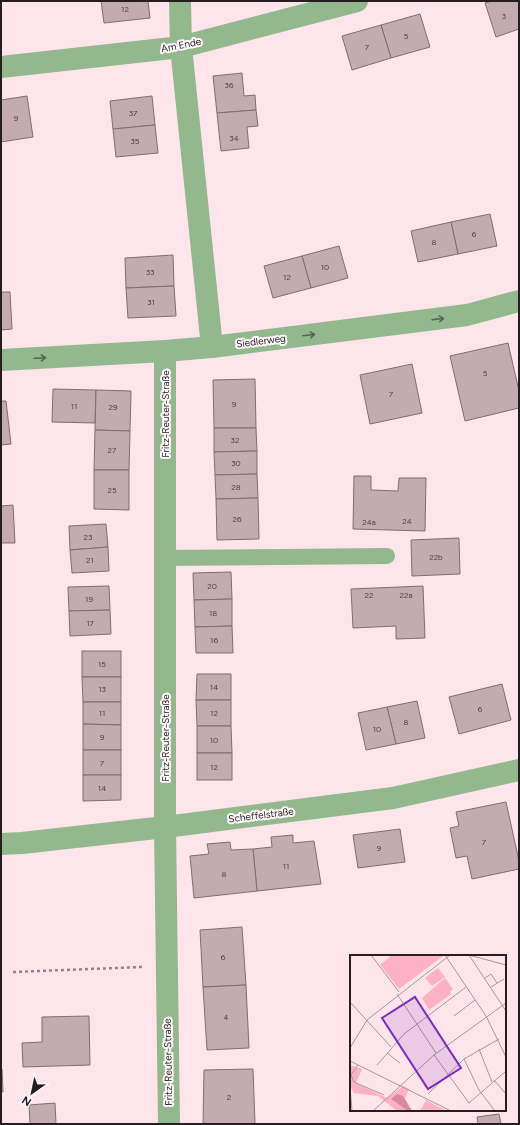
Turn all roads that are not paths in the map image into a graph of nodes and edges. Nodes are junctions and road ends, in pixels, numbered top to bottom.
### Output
1 (180, 1) edge
2 (357, 1) edge
3 (181, 47) junction
4 (1, 67) edge
5 (519, 300) edge
6 (212, 347) junction
7 (165, 351) junction
8 (1, 360) edge
9 (387, 556) dead end
10 (165, 558) junction
11 (519, 770) edge
12 (165, 827) junction
13 (1, 844) edge
14 (169, 1124) edge

1 - 3 street
2 - 3 street, Am Ende
3 - 4 street, Am Ende
3 - 6 street
6 -> 5 street, Siedlerweg
6 - 7 street, Siedlerweg
8 -> 7 street, Siedlerweg
7 - 10 street, Fritz-Reuter-Straße
9 - 10 lane
10 - 12 street, Fritz-Reuter-Straße
11 - 12 street, Scheffelstraße
12 - 13 street, Scheffelstraße
12 - 14 street, Fritz-Reuter-Straße

